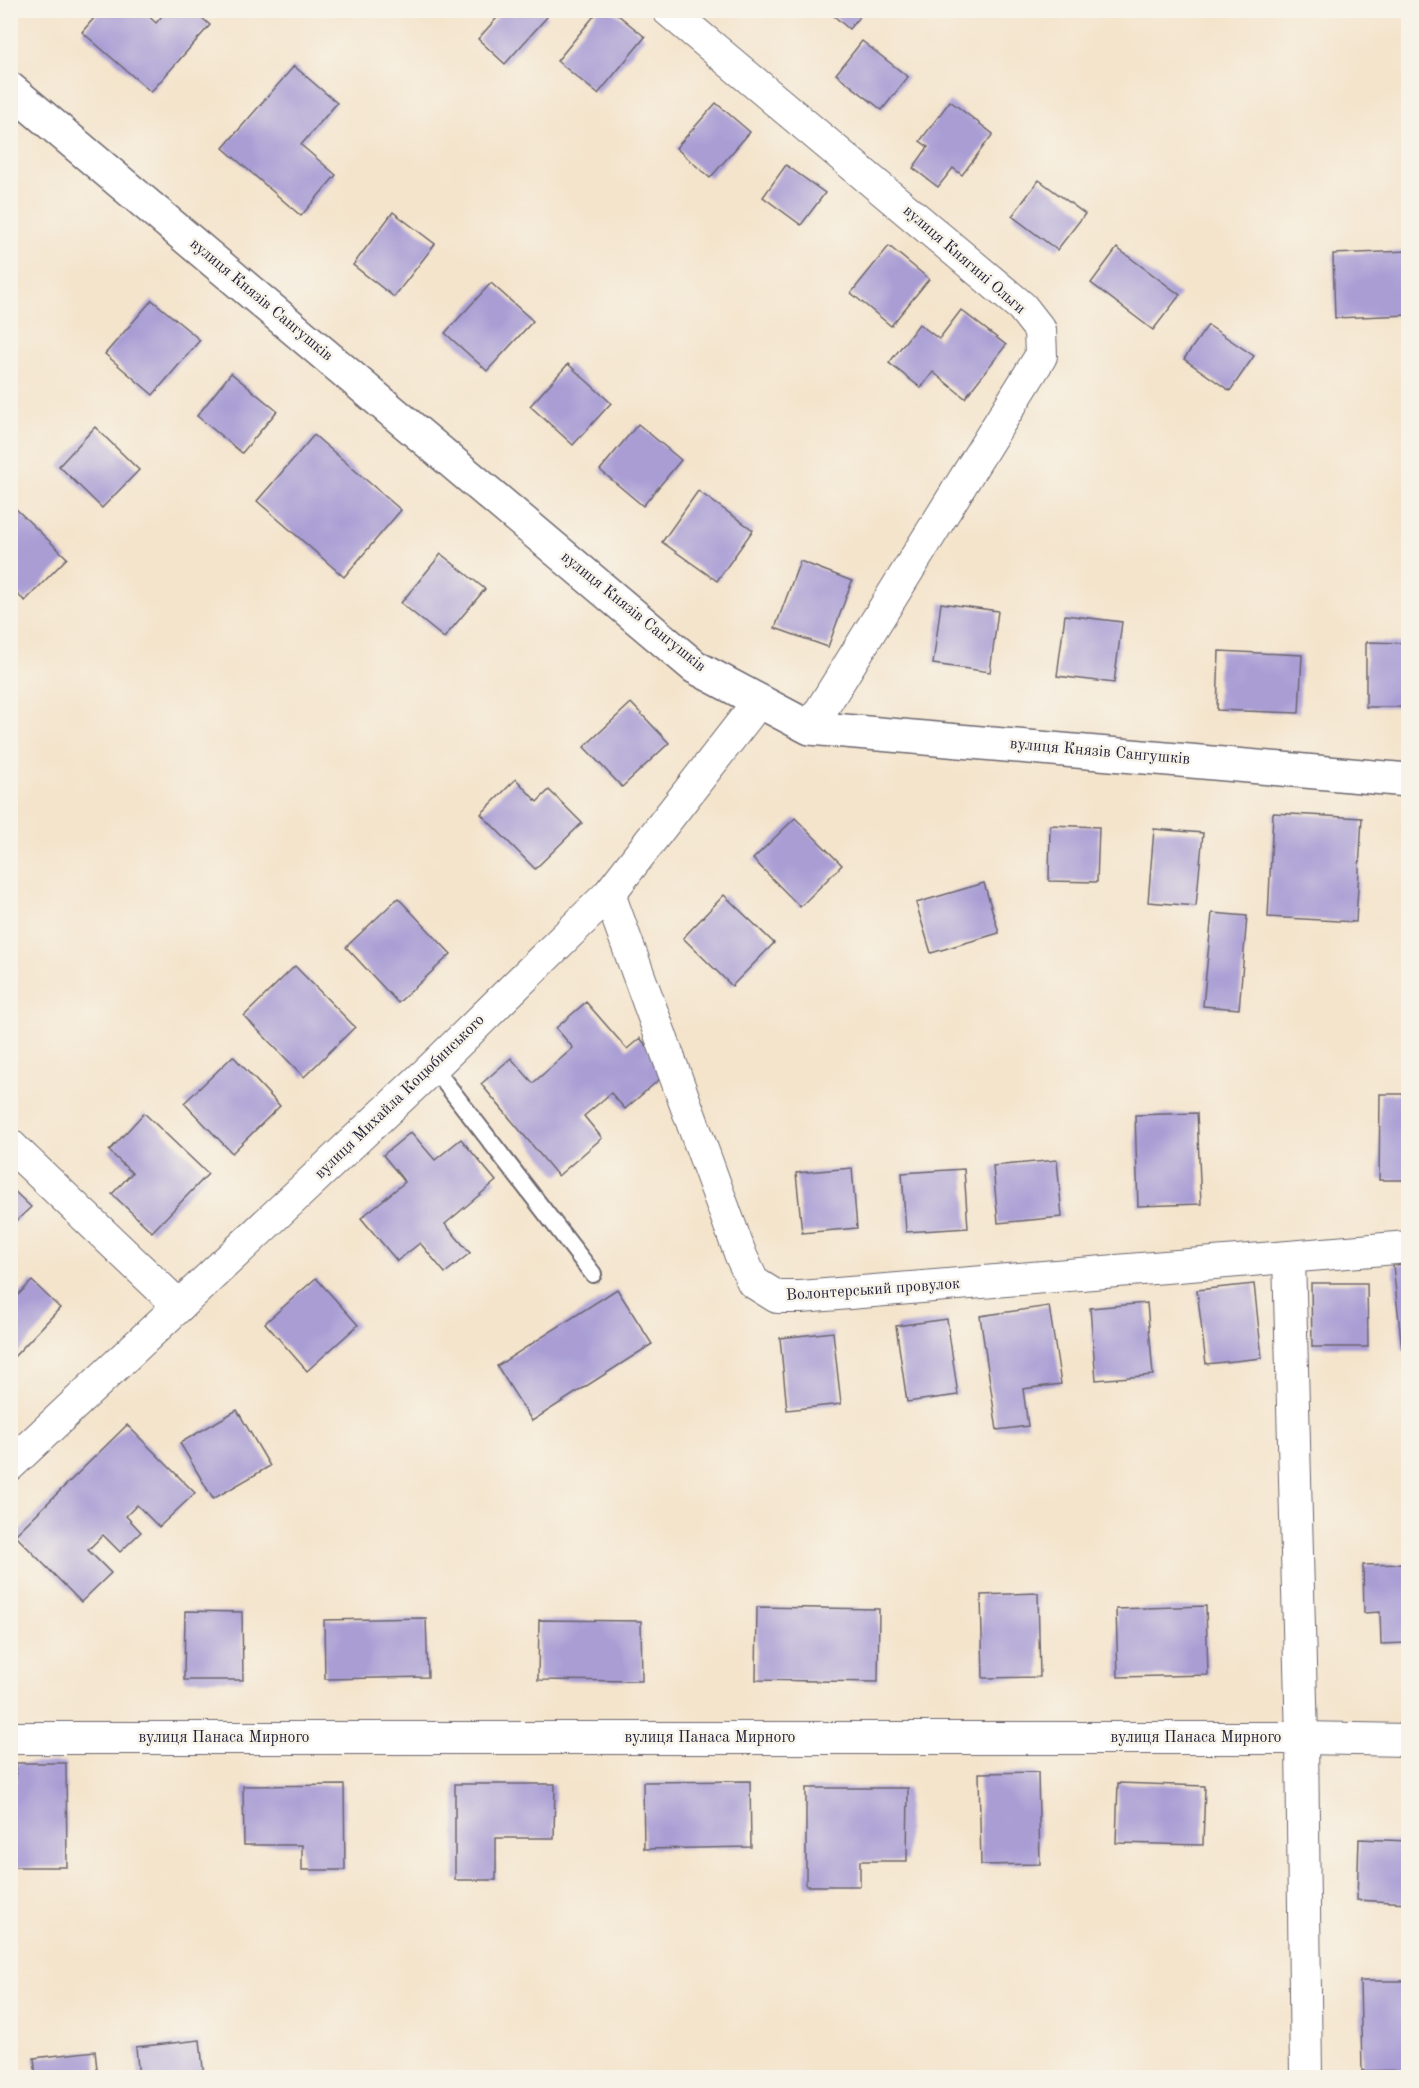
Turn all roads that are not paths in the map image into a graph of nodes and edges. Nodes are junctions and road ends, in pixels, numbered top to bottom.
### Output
1 (668, 10) edge
2 (10, 89) edge
3 (759, 701) junction
4 (810, 728) junction
5 (1408, 780) edge
6 (609, 894) junction
7 (434, 1067) junction
8 (10, 1145) edge
9 (1408, 1248) edge
10 (1289, 1258) junction
11 (593, 1274) dead end
12 (179, 1306) junction
13 (10, 1465) edge
14 (10, 1738) edge
15 (1302, 1738) junction
16 (1408, 1740) edge
17 (1306, 2078) edge

1 - 4 street, вулиця Княгині Ольги
2 - 3 main road, вулиця Князів Сангушків
3 - 4 main road, вулиця Князів Сангушків
3 - 6 street, вулиця Михайла Коцюбинського
4 - 5 main road, вулиця Князів Сангушків
6 - 7 street, вулиця Михайла Коцюбинського
6 - 10 street, Волонтерський провулок
7 - 11 lane
7 - 12 street, вулиця Михайла Коцюбинського
8 - 12 street
9 - 10 street, Волонтерський провулок
10 - 15 street
12 - 13 street, вулиця Михайла Коцюбинського
14 - 15 street, вулиця Панаса Мирного
15 - 16 street, вулиця Панаса Мирного
15 - 17 street

